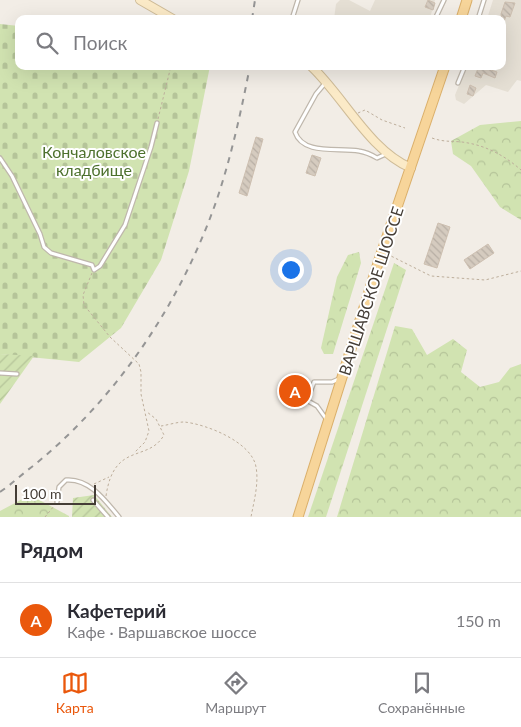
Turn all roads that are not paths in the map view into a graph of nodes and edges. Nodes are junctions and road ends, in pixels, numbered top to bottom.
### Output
1 (298, 0) edge
2 (444, 0) edge
3 (467, 0) edge
4 (484, 0) edge
5 (143, 1) edge
6 (166, 15) edge
7 (293, 15) edge
8 (437, 15) edge
9 (462, 15) edge
10 (479, 15) edge
11 (315, 70) edge
12 (444, 70) edge
13 (463, 70) edge
14 (327, 81) junction
15 (458, 83) dead end
16 (157, 123) road end
17 (386, 154) junction
18 (0, 158) edge
19 (411, 168) junction
20 (0, 373) edge
21 (18, 374) dead end
22 (344, 376) junction
23 (329, 423) junction
24 (93, 500) dead end
25 (57, 502) road end
26 (108, 517) edge
27 (119, 517) edge
28 (298, 517) edge

1 - 7 lane
2 - 8 lane
3 - 9 main road
4 - 10 lane
5 - 6 street
11 - 14 street
12 - 19 main road, ВАРШАВСКОЕ ШОССЕ
13 - 15 lane
14 - 17 street
14 - 17 lane
16 - 18 lane
17 - 19 street
19 - 22 main road, ВАРШАВСКОЕ ШОССЕ
20 - 21 lane
22 - 23 main road, ВАРШАВСКОЕ ШОССЕ
22 - 23 lane
23 - 28 main road, ВАРШАВСКОЕ ШОССЕ
24 - 26 lane
25 - 27 lane

